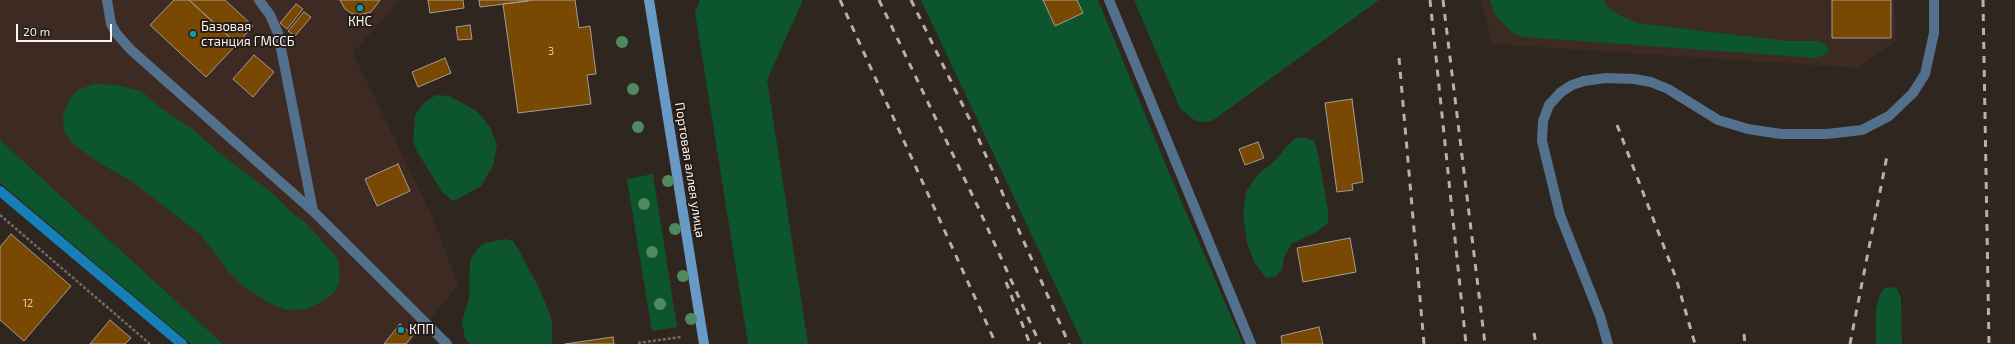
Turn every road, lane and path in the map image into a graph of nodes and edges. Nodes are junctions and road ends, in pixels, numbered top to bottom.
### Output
1 (107, 0) edge
2 (259, 0) edge
3 (649, 0) edge
4 (1109, 0) edge
5 (1934, 0) edge
6 (313, 210) junction
7 (0, 215) edge
8 (685, 336) dead end
9 (638, 343) edge
10 (150, 344) edge
11 (447, 344) edge
12 (704, 344) edge
13 (1251, 344) edge
14 (1608, 344) edge

1 - 6 lane
2 - 6 lane
3 - 12 street, Портовая аллея улица
4 - 13 lane
5 - 14 lane
6 - 11 lane
7 - 10 path
8 - 9 path

